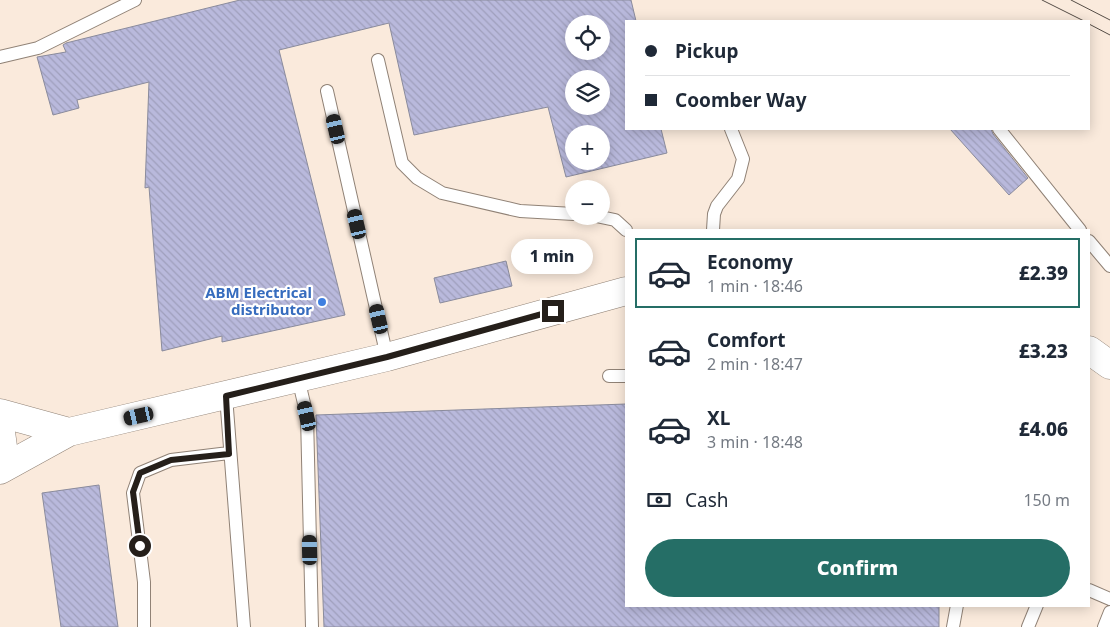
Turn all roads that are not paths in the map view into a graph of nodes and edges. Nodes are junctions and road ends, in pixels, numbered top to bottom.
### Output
1 (135, 0) edge
2 (0, 57) edge
3 (378, 60) dead end
4 (327, 92) dead end
5 (731, 130) edge
6 (1000, 130) edge
7 (565, 214) edge
8 (610, 219) edge
9 (625, 229) edge
10 (713, 229) edge
11 (1079, 229) edge
12 (1090, 242) edge
13 (1110, 266) edge
14 (625, 291) edge
15 (1090, 351) edge
16 (387, 357) junction
17 (1110, 365) edge
18 (609, 376) dead end
19 (625, 376) edge
20 (298, 378) junction
21 (226, 396) junction
22 (0, 413) edge
23 (0, 425) edge
24 (70, 432) junction
25 (229, 454) junction
26 (0, 456) edge
27 (0, 470) edge
28 (1090, 590) edge
29 (1110, 600) edge
30 (957, 607) edge
31 (1036, 607) edge
32 (1110, 612) edge
33 (144, 627) edge
34 (244, 627) edge
35 (312, 627) edge
36 (953, 627) edge
37 (1028, 627) edge
38 (1104, 627) edge

1 - 2 lane
3 - 7 lane
4 - 16 lane
5 - 10 lane
6 - 11 lane
8 - 9 lane
12 - 13 lane
14 - 16 street
15 - 17 street
16 - 20 street
18 - 19 lane
20 - 21 street
20 - 35 lane
21 - 24 street
21 - 25 lane
22 - 24 street
23 - 26 street
24 - 27 street
25 - 33 lane
25 - 34 lane
28 - 29 lane
30 - 36 lane
31 - 37 lane
32 - 38 lane

